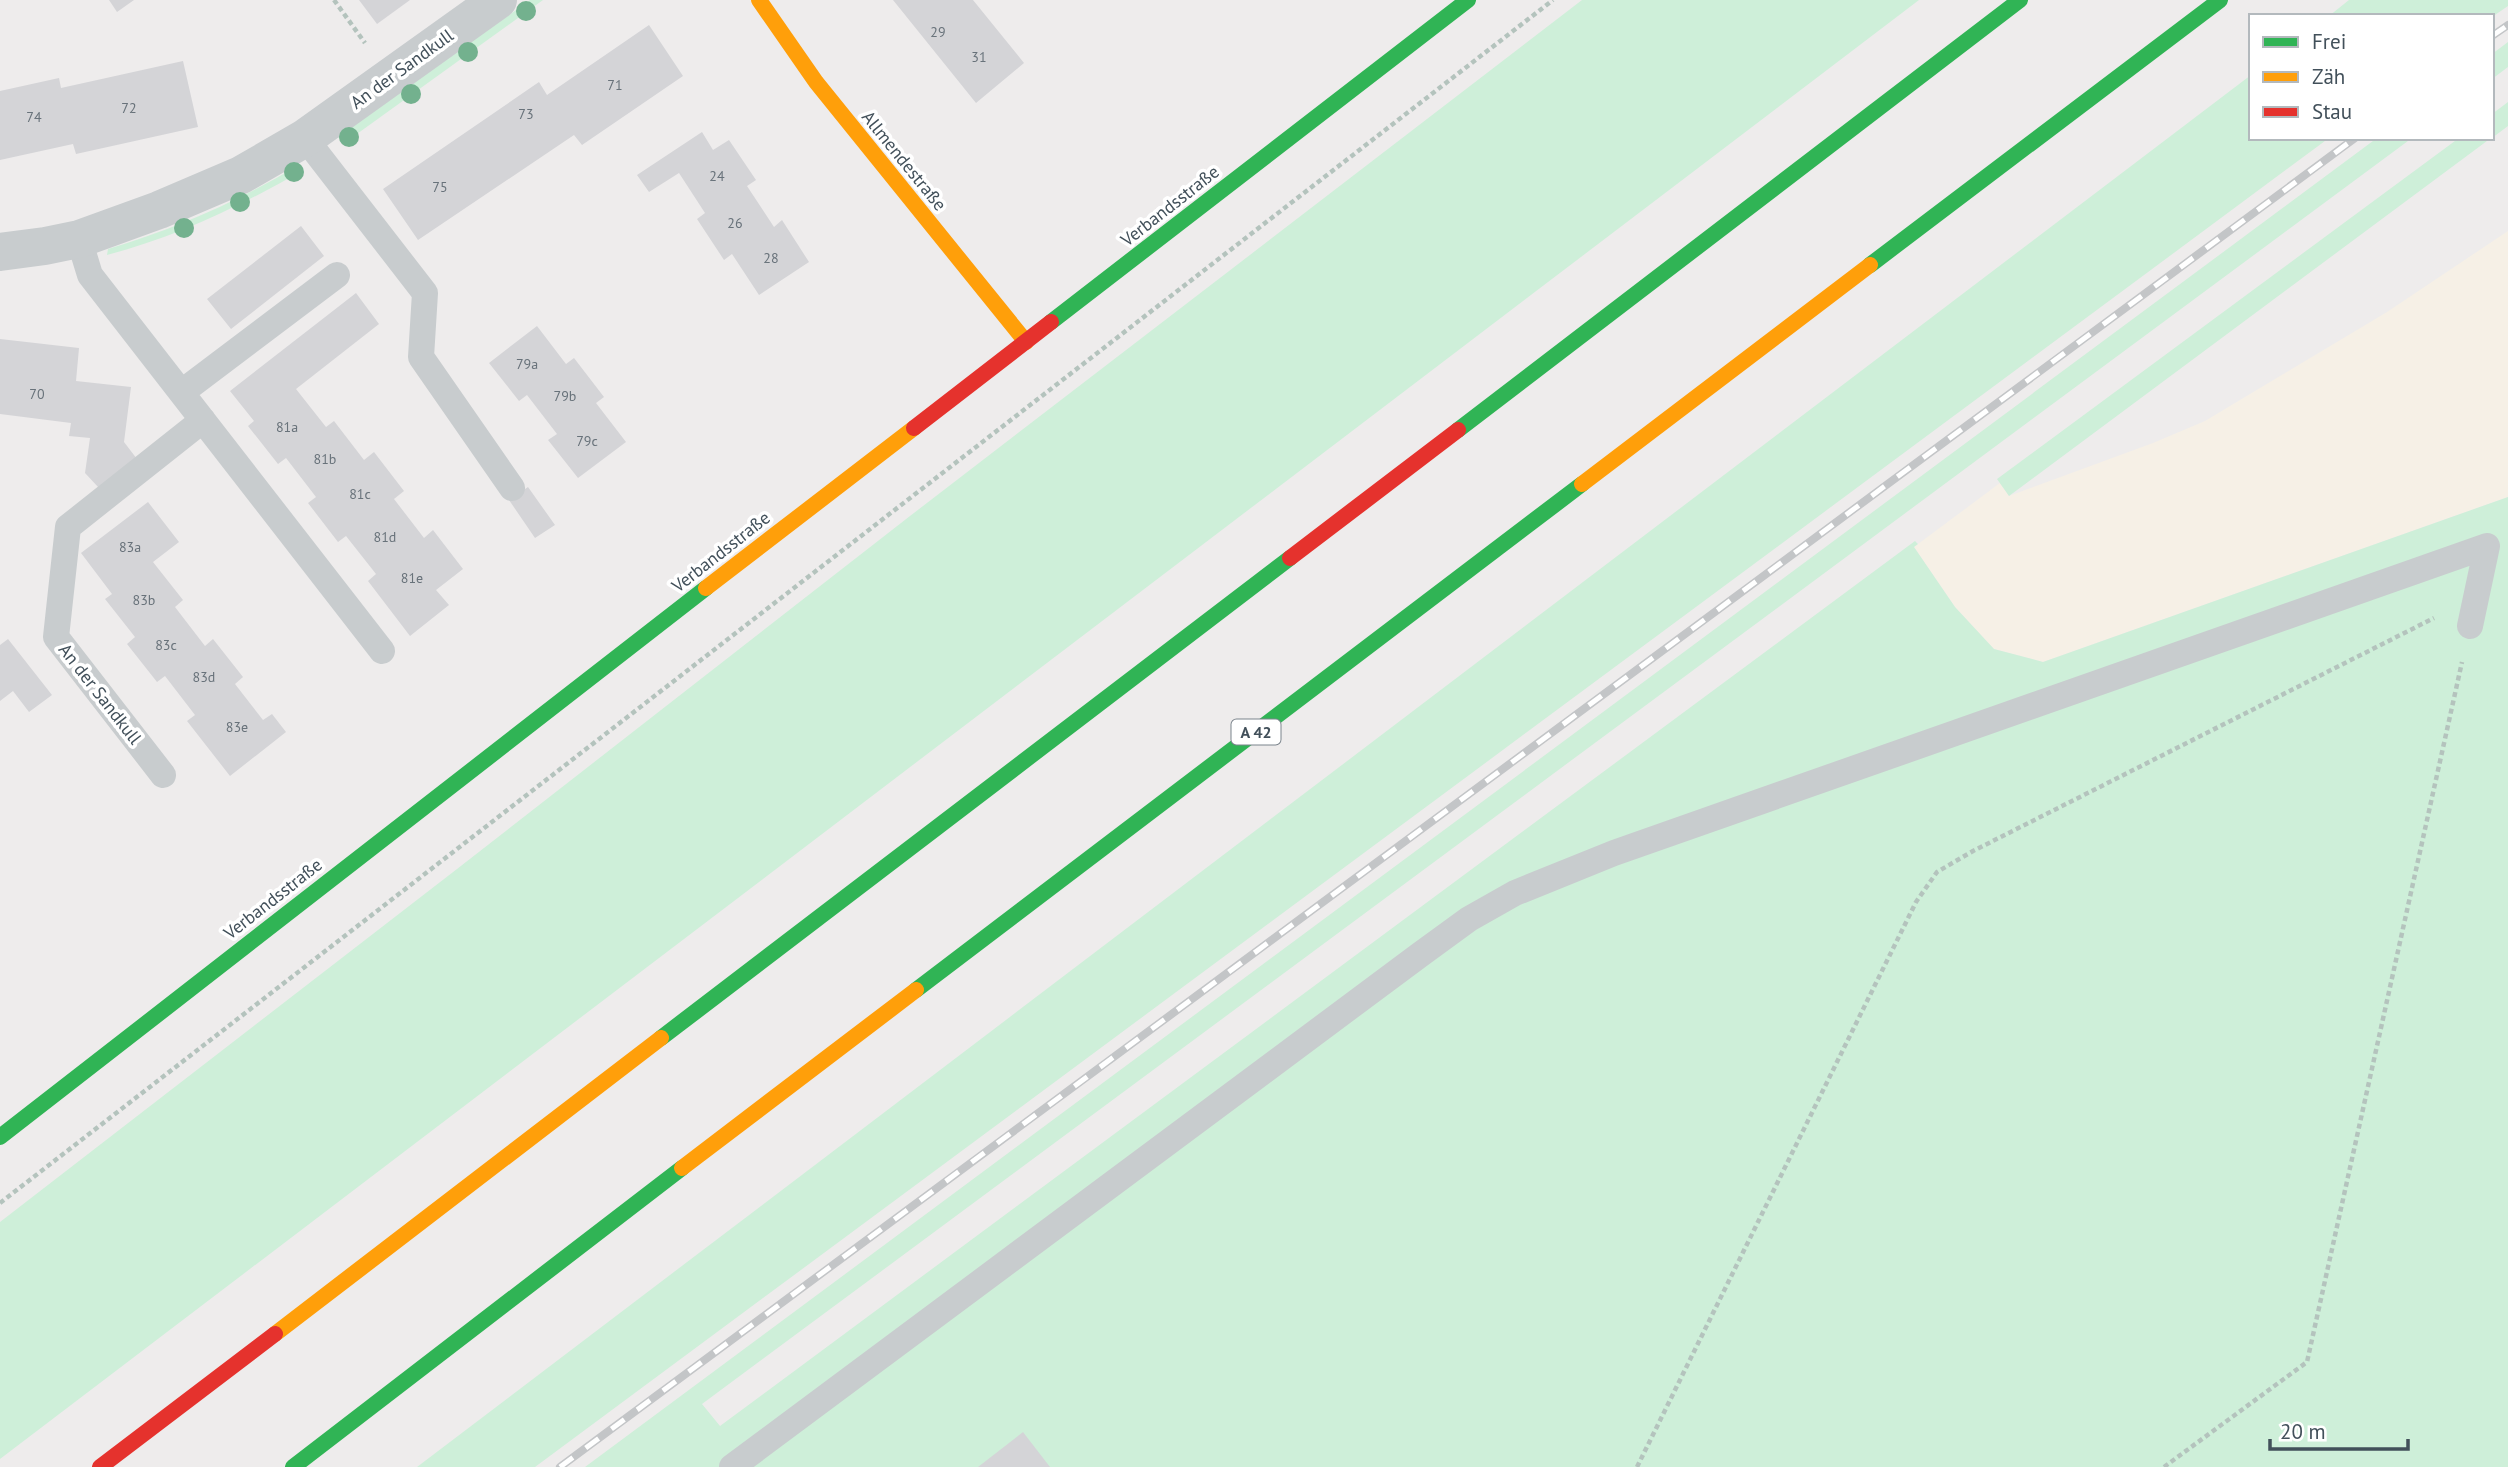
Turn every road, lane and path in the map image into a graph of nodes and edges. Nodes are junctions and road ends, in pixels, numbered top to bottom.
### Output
1 (334, 0) edge
2 (498, 0) edge
3 (761, 0) edge
4 (1468, 0) edge
5 (1553, 0) edge
6 (2020, 0) edge
7 (2220, 0) edge
8 (390, 78) junction
9 (305, 138) junction
10 (79, 239) junction
11 (0, 252) edge
12 (337, 275) dead end
13 (1026, 342) junction
14 (182, 392) junction
15 (203, 420) junction
16 (512, 488) dead end
17 (2476, 598) junction
18 (2470, 626) joint
19 (382, 651) dead end
20 (163, 775) dead end
21 (0, 1137) edge
22 (0, 1203) edge
23 (100, 1467) edge
24 (293, 1467) edge
25 (732, 1467) edge
26 (1637, 1467) edge
27 (2164, 1467) edge

1 - 8 path
2 - 8 street, An der Sandkull
3 - 13 main road, Allmendestraße
4 - 13 main road, Verbandsstraße
5 - 22 path
6 - 23 main road
7 - 24 main road, A 42
8 - 9 street, An der Sandkull
9 - 10 street, An der Sandkull
9 - 16 lane
10 - 11 street, An der Sandkull
10 - 14 lane
12 - 14 lane
13 - 21 main road, Verbandsstraße
14 - 15 lane
15 - 19 lane
15 - 20 lane, An der Sandkull
17 - 18 lane
17 - 25 lane
17 - 26 path
18 - 27 path

